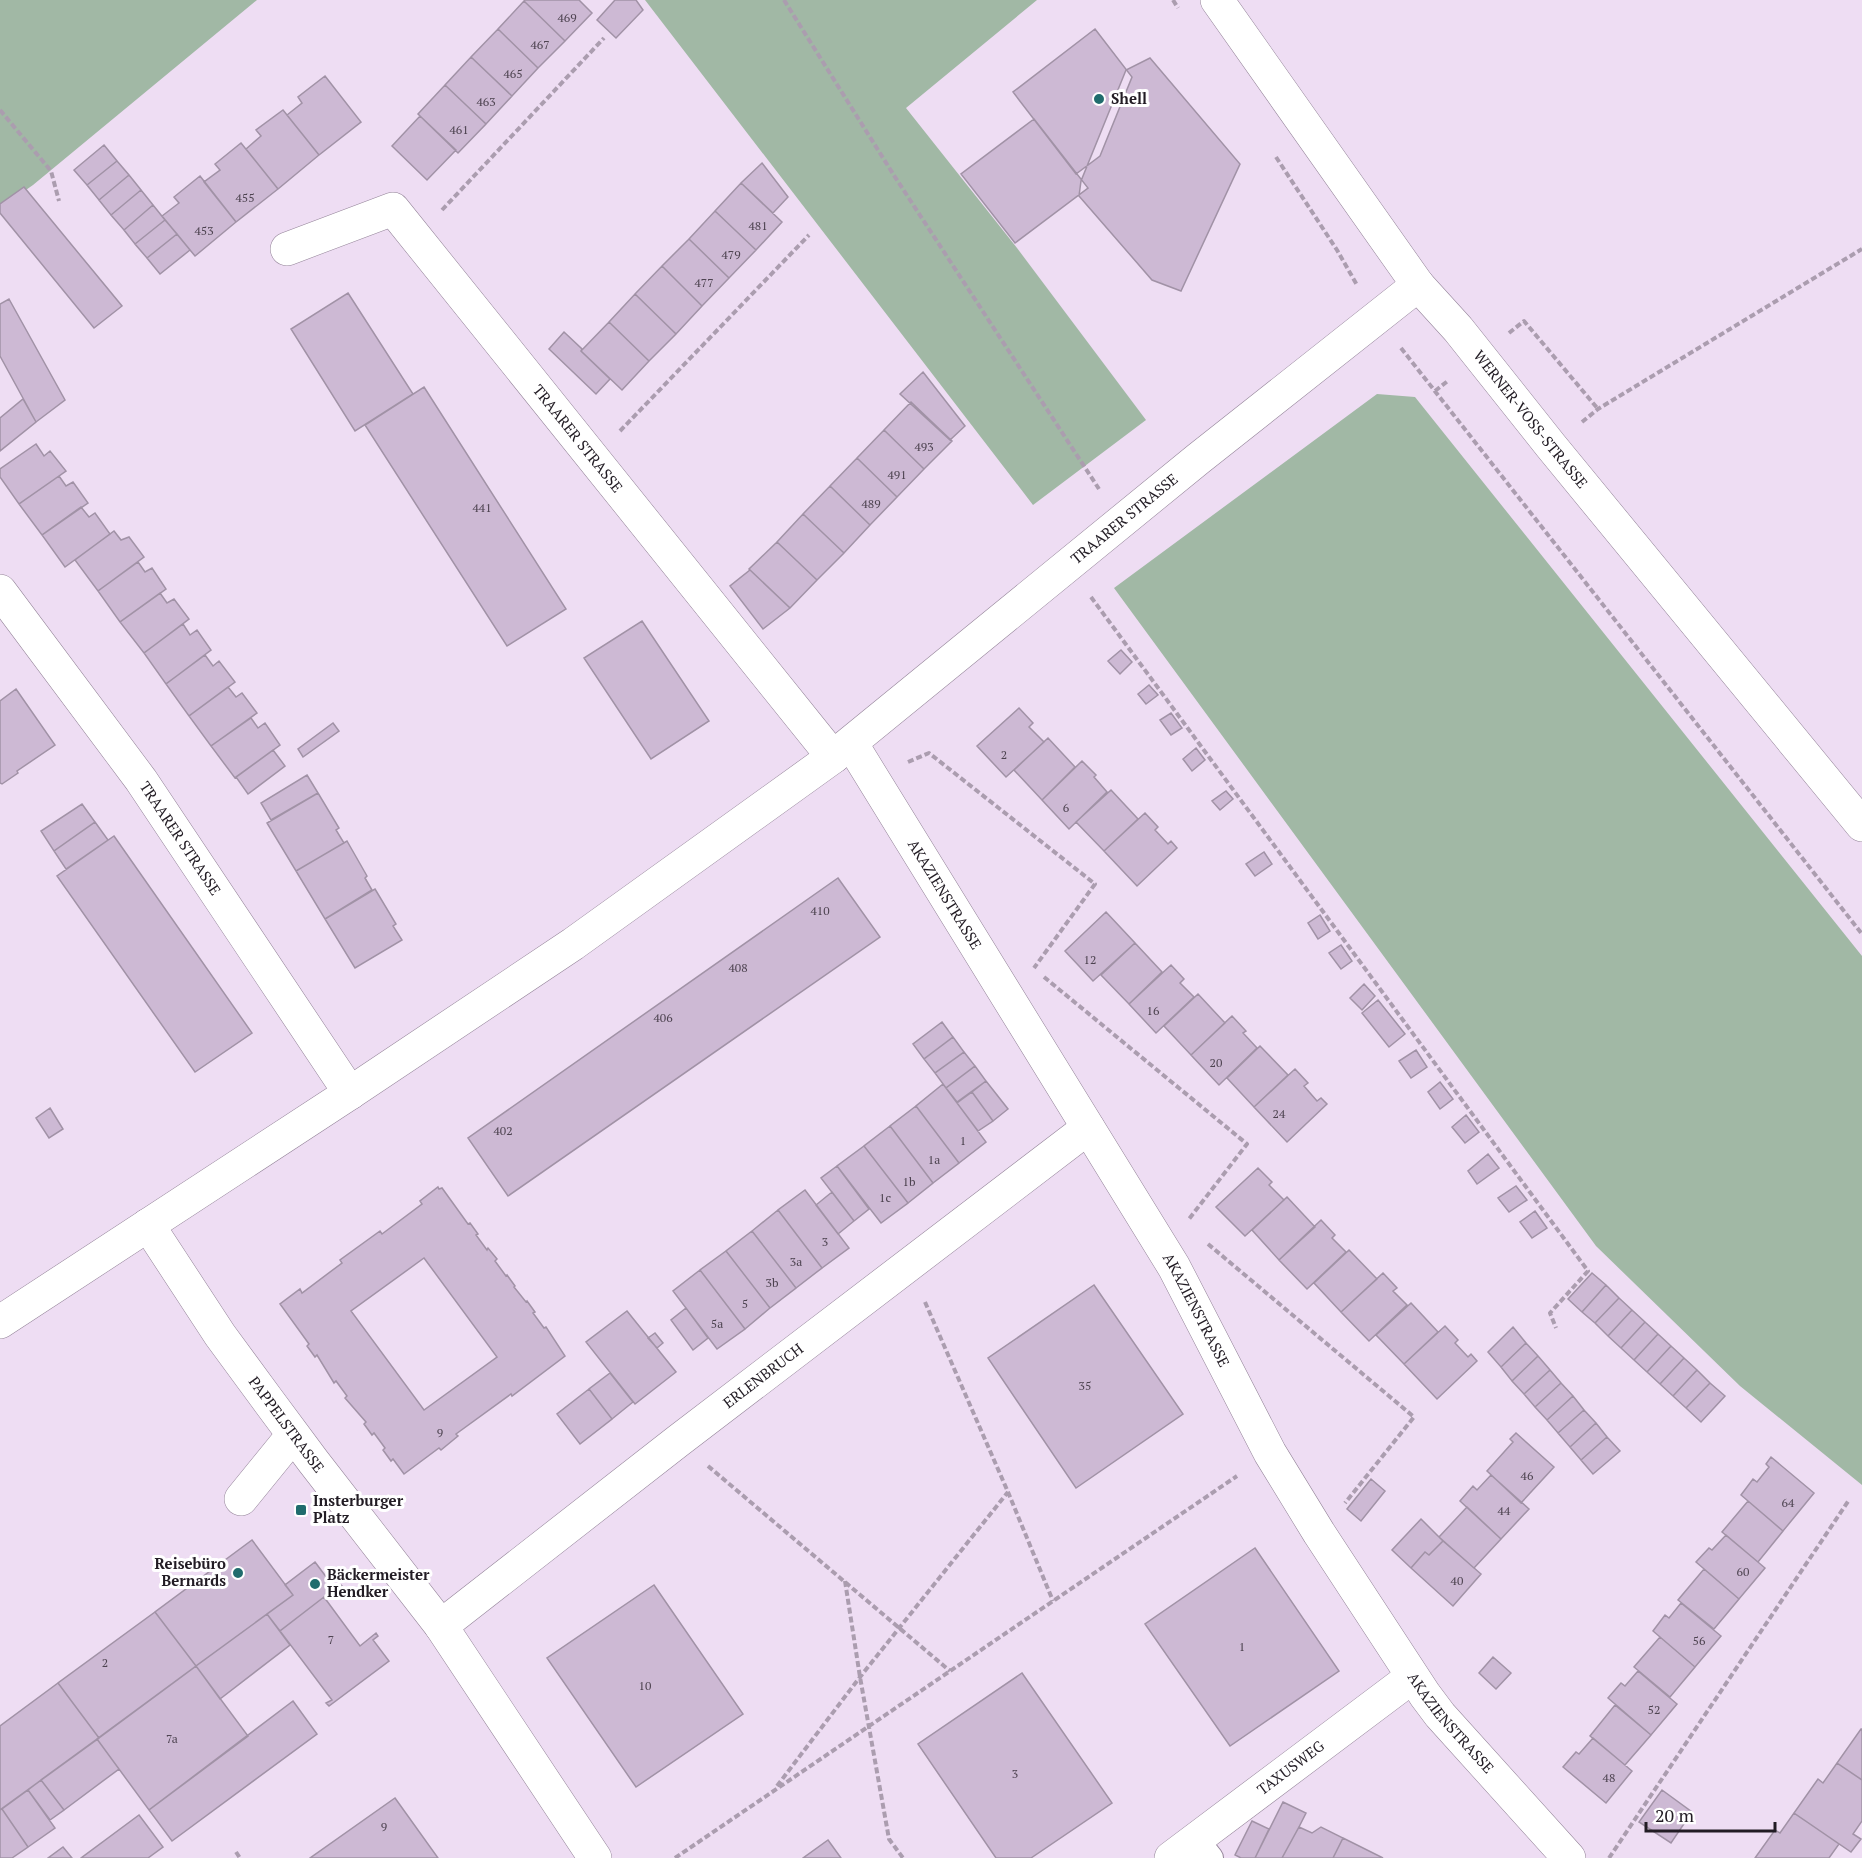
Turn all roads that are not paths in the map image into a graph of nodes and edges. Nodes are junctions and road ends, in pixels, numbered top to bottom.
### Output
1 (1217, 0) edge
2 (287, 249) dead end
3 (1418, 285) junction
4 (0, 591) edge
5 (842, 750) junction
6 (1862, 825) edge
7 (350, 1094) junction
8 (1088, 1128) junction
9 (148, 1225) junction
10 (0, 1322) edge
11 (293, 1435) junction
12 (241, 1499) dead end
13 (441, 1626) junction
14 (1412, 1677) junction
15 (1192, 1852) edge
16 (595, 1858) edge
17 (1569, 1858) edge

1 - 3 street, WERNER-VOSS-STRASSE
2 - 5 street, TRAARER STRASSE
3 - 5 street, TRAARER STRASSE
3 - 6 street, WERNER-VOSS-STRASSE
4 - 7 street, TRAARER STRASSE
5 - 7 street, TRAARER STRASSE
5 - 8 street, AKAZIENSTRASSE
7 - 9 street, TRAARER STRASSE
8 - 13 street, ERLENBRUCH
8 - 14 street, AKAZIENSTRASSE
9 - 10 street, TRAARER STRASSE
9 - 11 street, PAPPELSTRASSE
11 - 12 street
11 - 13 street, PAPPELSTRASSE
13 - 16 street, PAPPELSTRASSE
14 - 15 street, TAXUSWEG
14 - 17 street, AKAZIENSTRASSE

